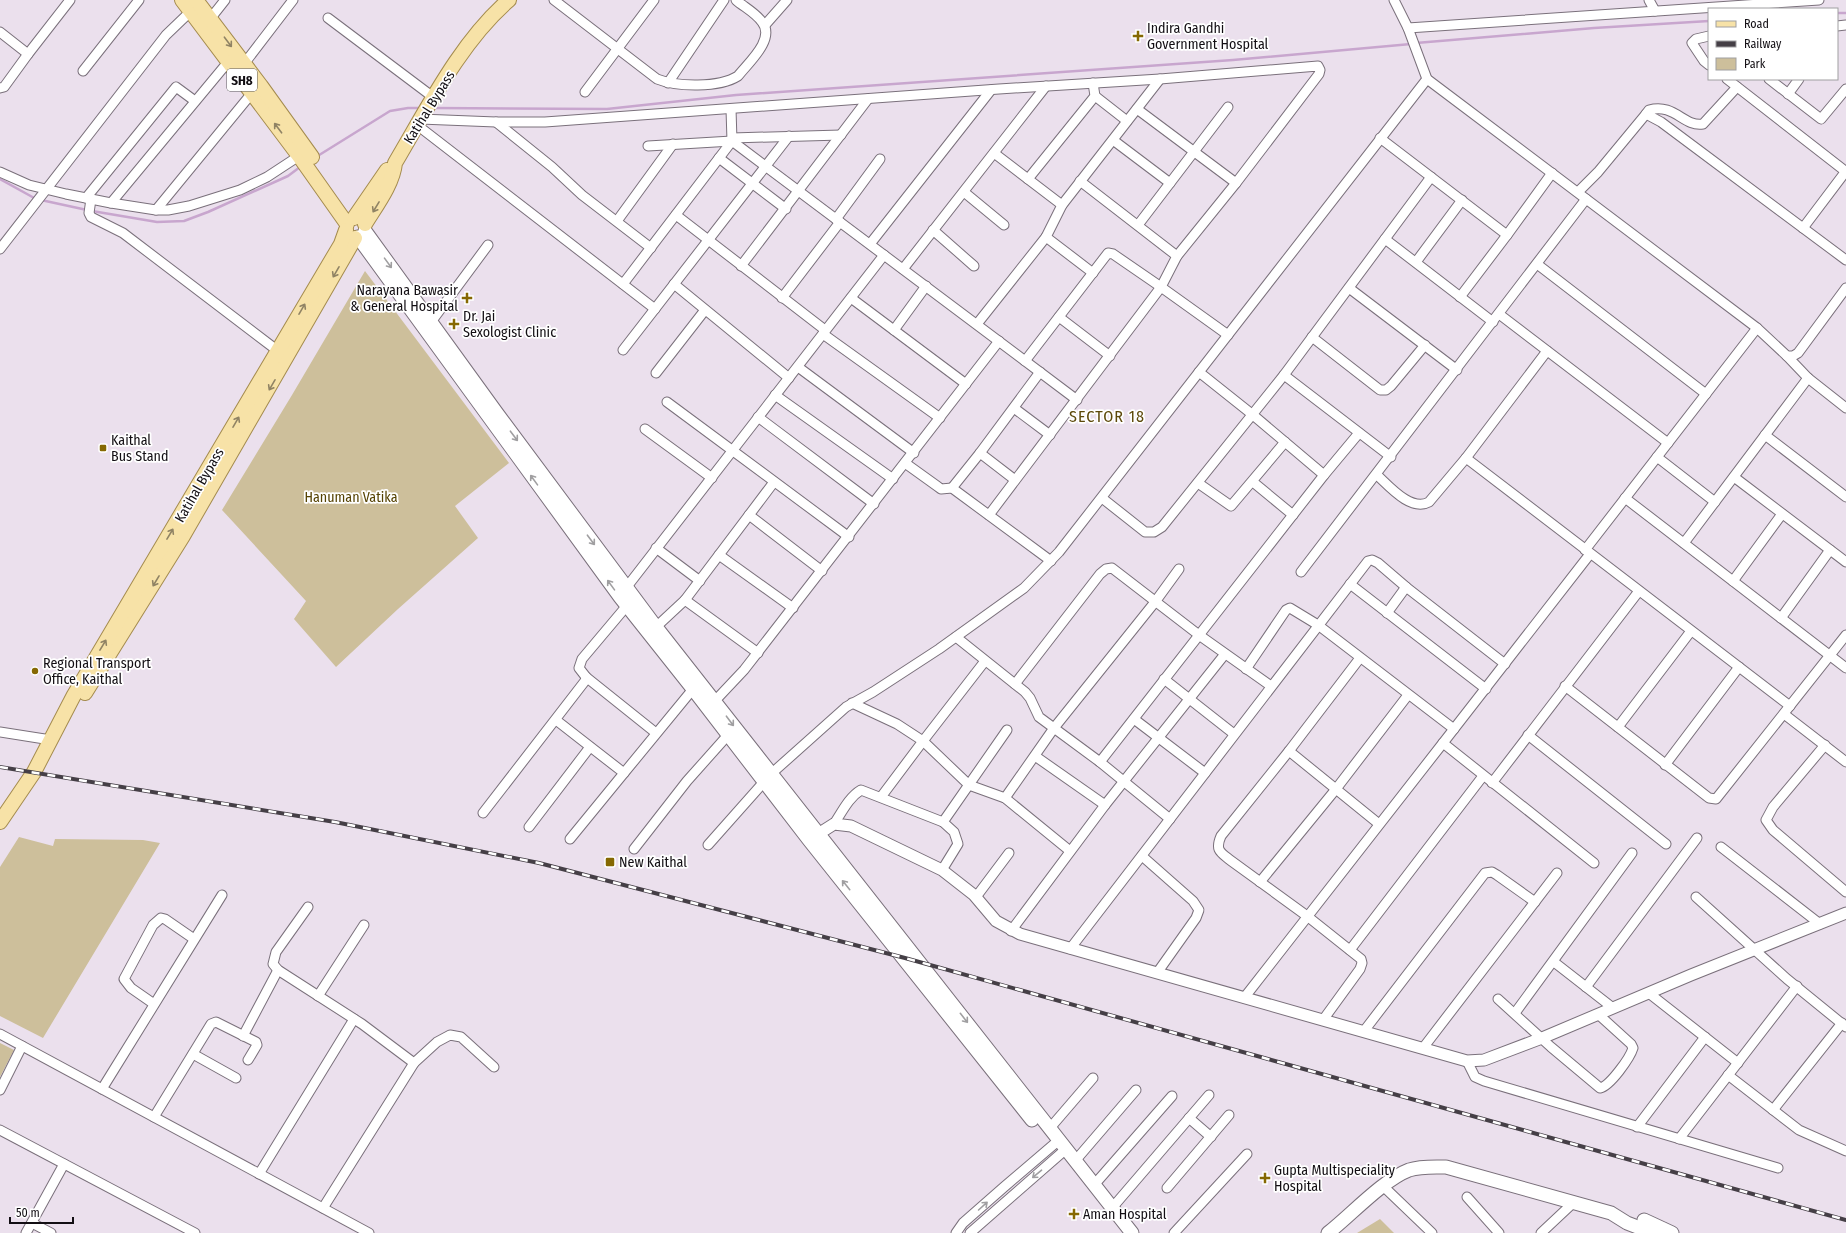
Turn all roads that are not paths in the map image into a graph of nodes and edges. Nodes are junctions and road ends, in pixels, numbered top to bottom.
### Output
1 (70, 0) edge
2 (139, 0) edge
3 (182, 0) edge
4 (225, 0) edge
5 (293, 0) edge
6 (510, 0) edge
7 (554, 0) edge
8 (654, 0) edge
9 (724, 0) edge
10 (736, 0) edge
11 (786, 0) edge
12 (1394, 0) edge
13 (1649, 0) edge
14 (1819, 0) edge
15 (1732, 3) edge
16 (193, 6) edge
17 (1655, 11) junction
18 (328, 18) dead end
19 (210, 19) junction
20 (765, 26) junction
21 (1410, 31) junction
22 (0, 32) edge
23 (1708, 36) edge
24 (617, 48) junction
25 (28, 54) junction
26 (228, 62) junction
27 (244, 64) junction
28 (1708, 64) edge
29 (83, 71) dead end
30 (1160, 79) junction
31 (1427, 79) junction
32 (1728, 80) edge
33 (1770, 80) edge
34 (1799, 80) edge
35 (668, 83) junction
36 (1093, 83) junction
37 (1046, 86) junction
38 (1737, 86) junction
39 (0, 88) edge
40 (991, 90) junction
41 (1846, 90) edge
42 (585, 92) dead end
43 (252, 93) junction
44 (1788, 94) junction
45 (1095, 96) junction
46 (868, 99) junction
47 (432, 100) junction
48 (194, 101) junction
49 (1228, 108) dead end
50 (731, 109) junction
51 (1137, 109) junction
52 (1646, 114) junction
53 (420, 120) junction
54 (1128, 121) junction
55 (496, 122) junction
56 (842, 135) junction
57 (789, 136) junction
58 (1380, 138) junction
59 (732, 139) junction
60 (1113, 140) junction
61 (673, 144) junction
62 (648, 146) dead end
63 (1194, 152) junction
64 (994, 153) junction
65 (720, 158) junction
66 (880, 159) dead end
67 (307, 161) junction
68 (766, 166) junction
69 (1846, 171) edge
70 (0, 172) edge
71 (1552, 173) junction
72 (1431, 177) junction
73 (1028, 179) junction
74 (1080, 182) junction
75 (753, 183) junction
76 (1236, 183) junction
77 (1170, 184) junction
78 (800, 191) junction
79 (44, 192) junction
80 (964, 192) junction
81 (1578, 192) junction
82 (1586, 198) junction
83 (1462, 200) junction
84 (111, 203) junction
85 (89, 204) junction
86 (1062, 205) junction
87 (786, 209) junction
88 (156, 210) junction
89 (676, 215) junction
90 (838, 220) junction
91 (617, 221) junction
92 (1004, 226) dead end
93 (1138, 226) junction
94 (355, 228) junction
95 (1802, 228) junction
96 (933, 230) junction
97 (1508, 234) junction
98 (1046, 237) junction
99 (1385, 239) junction
100 (708, 240) junction
101 (870, 244) junction
102 (488, 245) dead end
103 (651, 248) junction
104 (0, 249) edge
105 (884, 255) junction
106 (1177, 256) junction
107 (1846, 260) edge
108 (1416, 262) junction
109 (1537, 264) junction
110 (741, 266) junction
111 (974, 266) dead end
112 (903, 269) junction
113 (1094, 273) junction
114 (623, 284) junction
115 (674, 284) junction
116 (926, 286) junction
117 (1161, 287) junction
118 (1349, 288) junction
119 (1846, 288) edge
120 (1460, 297) junction
121 (782, 298) junction
122 (851, 298) junction
123 (655, 309) junction
124 (705, 310) junction
125 (1059, 317) junction
126 (1496, 318) junction
127 (431, 322) junction
128 (977, 324) junction
129 (1757, 328) junction
130 (894, 330) junction
131 (824, 332) junction
132 (1228, 336) junction
133 (1312, 337) junction
134 (999, 341) junction
135 (1424, 345) junction
136 (623, 350) dead end
137 (278, 351) junction
138 (1548, 351) junction
139 (1110, 356) junction
140 (1787, 356) junction
141 (1025, 361) junction
142 (798, 367) junction
143 (1457, 370) junction
144 (1040, 372) junction
145 (1199, 372) junction
146 (656, 373) dead end
147 (1284, 375) junction
148 (789, 378) junction
149 (1808, 378) junction
150 (966, 384) junction
151 (1706, 394) junction
152 (776, 395) junction
153 (1077, 400) junction
154 (667, 402) dead end
155 (1845, 406) edge
156 (1014, 408) junction
157 (1253, 415) junction
158 (758, 417) junction
159 (940, 418) junction
160 (645, 429) dead end
161 (1359, 433) junction
162 (1050, 435) junction
163 (1766, 435) junction
164 (1286, 442) junction
165 (1668, 443) junction
166 (732, 452) junction
167 (914, 453) junction
168 (980, 454) junction
169 (1390, 457) junction
170 (1657, 457) junction
171 (1466, 458) junction
172 (905, 463) junction
173 (1324, 475) junction
174 (1376, 475) junction
175 (1734, 477) junction
176 (712, 478) junction
177 (893, 479) junction
178 (1016, 480) junction
179 (774, 482) junction
180 (1253, 482) junction
181 (1198, 483) junction
182 (952, 488) junction
183 (1846, 497) edge
184 (1102, 498) junction
185 (1625, 498) junction
186 (1715, 502) junction
187 (874, 504) junction
188 (1782, 514) junction
189 (749, 515) junction
190 (989, 515) junction
191 (1293, 515) junction
192 (849, 537) junction
193 (1684, 543) junction
194 (656, 548) junction
195 (1830, 550) junction
196 (1587, 552) junction
197 (719, 555) junction
198 (1051, 561) junction
199 (1846, 562) edge
200 (1179, 569) dead end
201 (822, 571) junction
202 (1301, 572) dead end
203 (700, 581) junction
204 (1733, 581) junction
205 (1350, 584) junction
206 (1406, 587) junction
207 (1639, 591) junction
208 (629, 597) junction
209 (685, 600) junction
210 (1155, 602) junction
211 (793, 608) junction
212 (1387, 613) junction
213 (1781, 618) junction
214 (1318, 625) junction
215 (656, 627) junction
216 (1691, 631) junction
217 (1199, 635) junction
218 (1846, 635) edge
219 (956, 637) junction
220 (758, 653) junction
221 (1225, 654) junction
222 (1830, 656) junction
223 (1360, 658) junction
224 (986, 661) junction
225 (1505, 664) junction
226 (1739, 667) junction
227 (1846, 668) edge
228 (1246, 669) junction
229 (586, 677) junction
230 (1164, 679) junction
231 (1015, 684) junction
232 (1271, 686) junction
233 (1565, 686) junction
234 (693, 688) junction
235 (1486, 689) junction
236 (1408, 695) junction
237 (1190, 699) junction
238 (852, 703) junction
239 (712, 705) junction
240 (1790, 706) junction
241 (1784, 714) junction
242 (1134, 719) junction
243 (556, 720) junction
244 (1618, 727) junction
245 (1054, 728) junction
246 (1454, 729) junction
247 (1007, 730) dead end
248 (0, 732) edge
249 (656, 733) junction
250 (1234, 734) junction
251 (1528, 734) junction
252 (728, 735) junction
253 (1159, 737) junction
254 (51, 740) junction
255 (924, 741) junction
256 (1443, 743) junction
257 (1824, 745) junction
258 (590, 747) junction
259 (1289, 751) junction
260 (1035, 756) junction
261 (1100, 762) junction
262 (1846, 762) edge
263 (1666, 764) junction
264 (624, 773) junction
265 (1205, 773) junction
266 (1483, 776) junction
267 (768, 778) junction
268 (1125, 782) junction
269 (1492, 783) junction
270 (969, 786) junction
271 (1336, 789) junction
272 (881, 797) junction
273 (1005, 798) junction
274 (1105, 805) junction
275 (483, 813) dead end
276 (1170, 818) junction
277 (0, 822) edge
278 (943, 822) junction
279 (834, 824) junction
280 (1379, 824) junction
281 (529, 828) dead end
282 (813, 837) junction
283 (1697, 838) dead end
284 (570, 839) dead end
285 (1666, 844) dead end
286 (708, 845) dead end
287 (1721, 847) dead end
288 (634, 849) dead end
289 (1070, 851) junction
290 (1009, 852) dead end
291 (1632, 853) dead end
292 (1142, 856) junction
293 (1594, 864) dead end
294 (942, 870) junction
295 (1557, 873) dead end
296 (1260, 882) junction
297 (1846, 892) edge
298 (222, 895) dead end
299 (976, 897) junction
300 (1696, 897) dead end
301 (1535, 902) junction
302 (308, 907) dead end
303 (1846, 913) edge
304 (1307, 916) junction
305 (1820, 924) junction
306 (364, 925) dead end
307 (1011, 931) junction
308 (194, 939) junction
309 (1070, 949) junction
310 (1350, 950) junction
311 (1754, 950) junction
312 (1554, 962) junction
313 (278, 970) junction
314 (1157, 973) junction
315 (1797, 986) junction
316 (1586, 987) junction
317 (1650, 994) junction
318 (318, 996) junction
319 (1244, 998) junction
320 (1498, 999) dead end
321 (154, 1004) junction
322 (1613, 1008) junction
323 (1515, 1013) junction
324 (1599, 1015) junction
325 (354, 1018) junction
326 (1323, 1020) junction
327 (1844, 1025) edge
328 (1364, 1031) junction
329 (0, 1034) edge
330 (242, 1036) junction
331 (1706, 1037) junction
332 (1542, 1038) junction
333 (22, 1046) junction
334 (1423, 1048) junction
335 (193, 1054) junction
336 (248, 1060) dead end
337 (1467, 1061) junction
338 (1738, 1063) junction
339 (414, 1064) junction
340 (494, 1067) dead end
341 (1728, 1075) junction
342 (236, 1078) dead end
343 (1093, 1078) dead end
344 (102, 1089) junction
345 (0, 1090) edge
346 (1136, 1090) dead end
347 (1209, 1095) dead end
348 (1172, 1096) dead end
349 (1773, 1110) junction
350 (1229, 1115) dead end
351 (154, 1117) junction
352 (1189, 1118) junction
353 (1637, 1127) junction
354 (1050, 1128) junction
355 (0, 1130) edge
356 (1211, 1137) junction
357 (1679, 1139) junction
358 (1060, 1147) junction
359 (1846, 1151) edge
360 (1247, 1154) dead end
361 (1075, 1161) junction
362 (64, 1164) junction
363 (1778, 1168) dead end
364 (259, 1174) junction
365 (1094, 1184) junction
366 (1383, 1186) junction
367 (1167, 1188) dead end
368 (1467, 1197) dead end
369 (1573, 1202) junction
370 (323, 1208) junction
371 (1112, 1208) junction
372 (1611, 1213) junction
373 (32, 1223) junction
374 (26, 1233) edge
375 (51, 1233) edge
376 (195, 1233) edge
377 (369, 1233) edge
378 (956, 1233) edge
379 (970, 1233) edge
380 (1121, 1233) edge
381 (1132, 1233) edge
382 (1174, 1233) edge
383 (1328, 1233) edge
384 (1432, 1233) edge
385 (1499, 1233) edge
386 (1541, 1233) edge
387 (1653, 1233) edge
388 (1672, 1233) edge

1 - 25 street
2 - 29 street
3 - 16 main road, SH8
4 - 19 street
5 - 27 street
6 - 47 main road, Katihal Bypass
7 - 24 street
8 - 24 street
9 - 35 street
10 - 20 street
11 - 20 street
12 - 21 street
13 - 17 street
14 - 15 street
15 - 17 street
16 - 19 main road, SH8
16 - 26 main road, SH8
16 - 79 street
17 - 21 street
18 - 47 street
19 -> 27 main road, SH8
20 - 35 street
21 - 31 street
22 - 25 street
23 - 28 street
24 - 35 street
24 - 42 street
25 - 39 street
26 - 43 main road, SH8
26 - 48 street
27 - 67 main road, SH8
30 - 36 street
30 - 51 street
30 - 76 street
31 - 58 street
31 - 71 street
32 - 38 street
33 - 44 street
34 - 44 street
36 - 37 street
36 - 45 street
37 - 40 street
37 - 64 street
38 - 52 street
38 - 69 street
40 - 46 street
40 - 101 street
41 - 44 street
67 -> 43 main road, SH8
43 - 88 street
45 - 54 street
45 - 73 street
46 - 50 street
46 - 56 street
47 - 53 main road, Katihal Bypass
48 - 84 street
48 - 85 street
49 - 63 street
50 - 55 street
50 - 59 street
51 - 54 street
51 - 63 street
52 - 81 street
52 - 95 street
53 - 55 street
53 - 94 main road, Katihal Bypass
53 - 114 street
54 - 60 street
55 - 91 street
56 - 57 street
56 - 78 street
57 - 59 street
57 - 68 street
58 - 72 street
58 - 132 street
59 - 61 street
59 - 65 street
59 - 68 street
60 - 74 street
60 - 77 street
61 - 62 street
61 - 91 street
63 - 76 street
63 - 77 street
64 - 73 street
64 - 80 street
65 - 75 street
65 - 89 street
66 - 90 street
67 - 88 street
67 - 94 main road, SH8
68 - 75 street
68 - 78 street
69 - 95 street
70 - 79 street
71 - 81 street
71 - 97 street
72 - 83 street
72 - 99 street
73 - 86 street
74 - 86 street
74 - 93 street
75 - 87 street
75 - 100 street
76 - 106 street
77 - 93 street
78 - 87 street
78 - 90 street
79 - 85 street
79 - 104 street
80 - 92 street
80 - 96 street
81 - 82 street
82 - 109 street
82 - 129 street
83 - 97 street
83 - 108 street
84 - 85 street
84 - 88 street
85 - 137 street
86 - 98 street
87 - 110 street
89 - 100 street
89 - 103 street
90 - 101 street
90 - 121 street
91 - 103 street
93 - 106 street
94 -> 127 main road
137 -> 94 main road, Katihal Bypass
208 -> 94 main road
94 -> 254 main road, Katihal Bypass
95 - 107 street
96 - 111 street
96 - 112 street
97 - 120 street
98 - 113 street
98 - 128 street
99 - 108 street
99 - 118 street
100 - 110 street
100 - 115 street
101 - 105 street
102 - 127 street
103 - 114 street
105 - 112 street
105 - 122 street
106 - 117 street
108 - 120 street
109 - 126 street
109 - 151 street
110 - 121 street
112 - 116 street
113 - 117 street
113 - 125 street
114 - 123 street
115 - 123 street
115 - 124 street
116 - 128 street
116 - 130 street
117 - 132 street
117 - 139 street
118 - 133 street
118 - 135 street
119 - 140 street
120 - 126 street
121 - 131 street
122 - 130 street
122 - 131 street
123 - 136 street
124 - 146 street
124 - 148 street
125 - 139 street
125 - 141 street
126 - 138 street
126 - 143 street
127 -> 208 main road
128 - 134 street
129 - 140 street
129 - 151 street
130 - 150 street
131 - 142 street
131 - 159 street
132 - 145 street
133 - 135 street
133 - 147 street
134 - 141 street
134 - 150 street
135 - 143 street
254 -> 137 main road, Katihal Bypass
138 - 165 street
138 - 171 street
139 - 153 street
140 - 149 street
141 - 144 street
142 - 148 street
142 - 167 street
143 - 169 street
144 - 153 street
144 - 156 street
145 - 157 street
145 - 184 street
147 - 157 street
147 - 161 street
148 - 152 street
149 - 155 street
149 - 163 street
150 - 159 street
151 - 165 street
152 - 158 street
152 - 177 street
153 - 162 street
154 - 166 street
156 - 162 street
156 - 168 street
157 - 164 street
157 - 181 street
158 - 166 street
158 - 187 street
159 - 167 street
160 - 176 street
161 - 169 street
161 - 173 street
162 - 178 street
163 - 175 street
163 - 183 street
164 - 173 street
164 - 180 street
165 - 170 street
166 - 176 street
166 - 179 street
167 - 172 street
168 - 178 street
168 - 182 street
169 - 174 street
170 - 185 street
170 - 186 street
171 - 174 street
171 - 196 street
172 - 177 street
172 - 182 street
173 - 191 street
174 - 202 street
175 - 186 street
175 - 188 street
176 - 194 street
177 - 187 street
178 - 190 street
179 - 189 street
179 - 192 street
180 - 181 street
180 - 191 street
181 - 184 street
182 - 190 street
184 - 198 street
185 - 193 street
185 - 196 street
186 - 193 street
187 - 192 street
188 - 195 street
188 - 204 street
189 - 197 street
189 - 201 street
190 - 198 street
191 - 217 street
192 - 201 street
193 - 204 street
194 - 203 street
194 - 208 street
195 - 199 street
195 - 213 street
196 - 207 street
196 - 225 street
197 - 203 street
197 - 211 street
198 - 219 street
200 - 210 street
201 - 211 street
203 - 209 street
204 - 213 street
205 - 206 street
205 - 212 street
205 - 214 street
206 - 212 street
206 - 225 street
207 - 216 street
207 - 233 street
208 - 215 main road
208 - 229 street
208 - 234 main road
209 - 215 street
209 - 220 street
210 - 217 street
210 - 231 street
210 - 245 street
211 - 220 street
212 - 235 street
213 - 222 street
214 - 223 street
214 - 228 street
214 - 232 street
215 - 239 main road
216 - 226 street
216 - 244 street
217 - 221 street
217 - 230 street
218 - 222 street
219 - 224 street
219 - 238 street
220 - 239 street
221 - 228 street
221 - 237 street
222 - 227 street
222 - 240 street
223 - 236 street
223 - 259 street
224 - 231 street
224 - 255 street
225 - 235 street
226 - 240 street
226 - 263 street
228 - 232 street
229 - 243 street
229 - 249 street
230 - 237 street
230 - 242 street
231 - 245 street
232 - 250 street
233 - 244 street
233 - 251 street
234 - 239 main road
234 - 249 street
235 - 246 street
236 - 246 street
236 - 271 street
237 - 250 street
237 - 253 street
238 - 255 street
238 - 267 street
239 - 252 main road
239 -> 267 main road
240 - 241 street
241 - 257 street
241 - 263 street
242 - 253 street
242 - 261 street
243 - 258 street
243 - 275 street
244 - 263 street
245 - 260 street
245 - 261 street
246 - 256 street
247 - 270 street
248 - 254 street
249 - 264 street
250 - 265 street
251 - 269 street
251 - 285 street
252 - 267 main road
252 - 288 street
253 - 265 street
253 - 268 street
254 - 277 main road, Katihal Bypass
255 - 270 street
255 - 272 street
256 - 266 street
256 - 280 street
257 - 262 street
257 - 297 street
258 - 264 street
258 - 281 street
259 - 271 street
259 - 296 street
260 - 273 street
260 - 274 street
261 - 268 street
264 - 284 street
265 - 276 street
266 - 269 street
266 - 310 street
267 - 282 main road
267 - 286 street
268 - 274 street
268 - 276 street
269 - 293 street
270 - 273 street
270 - 278 street
271 - 280 street
271 - 296 street
272 - 278 street
272 - 279 street
273 - 289 street
274 - 289 street
276 - 292 street
278 - 294 street
279 - 282 street
279 - 294 street
280 - 304 street
282 -> 354 main road
358 -> 282 main road
283 - 316 street
287 - 305 street
289 - 307 street
290 - 299 street
291 - 312 street
292 - 309 street
292 - 314 street
294 - 299 street
295 - 301 street
296 - 304 street
298 - 308 street
299 - 307 street
300 - 311 street
301 - 328 street
301 - 334 street
302 - 313 street
303 - 305 street
304 - 310 street
304 - 319 street
305 - 311 street
306 - 318 street
307 - 309 street
308 - 321 street
308 - 321 street
309 - 314 street
310 - 326 street
311 - 315 street
311 - 317 street
312 - 316 street
312 - 323 street
313 - 318 street
313 - 330 street
314 - 319 street
315 - 327 street
315 - 338 street
316 - 322 street
317 - 322 street
317 - 331 street
318 - 325 street
319 - 326 street
320 - 323 street
321 - 344 street
322 - 324 street
323 - 332 street
324 - 332 street
324 - 332 street
325 - 339 street
325 - 364 street
326 - 328 street
327 - 349 street
328 - 334 street
329 - 333 street
330 - 335 street
330 - 336 street
331 - 338 street
331 - 353 street
332 - 337 street
333 - 344 street
333 - 345 street
334 - 337 street
335 - 342 street
335 - 351 street
337 - 353 street
338 - 341 street
339 - 340 street
339 - 370 street
341 - 349 street
341 - 357 street
343 - 354 street
344 - 351 street
346 - 361 street
347 - 352 street
348 - 365 street
349 - 359 street
350 - 356 street
351 - 364 street
352 - 356 street
352 - 371 street
353 - 357 street
354 - 358 main road
355 - 362 street
356 - 367 street
357 - 363 street
358 - 361 main road
378 -> 358 street
358 -> 379 street
358 - 380 main road
360 - 382 street
361 - 365 main road
362 - 373 street
362 - 376 street
364 - 370 street
365 - 371 main road
366 - 369 main road
366 - 383 main road
366 - 384 street
368 - 385 street
369 - 372 main road
369 - 386 street
370 - 377 street
371 - 381 main road
372 - 387 main road
372 - 388 main road
373 - 374 street
373 - 375 street

